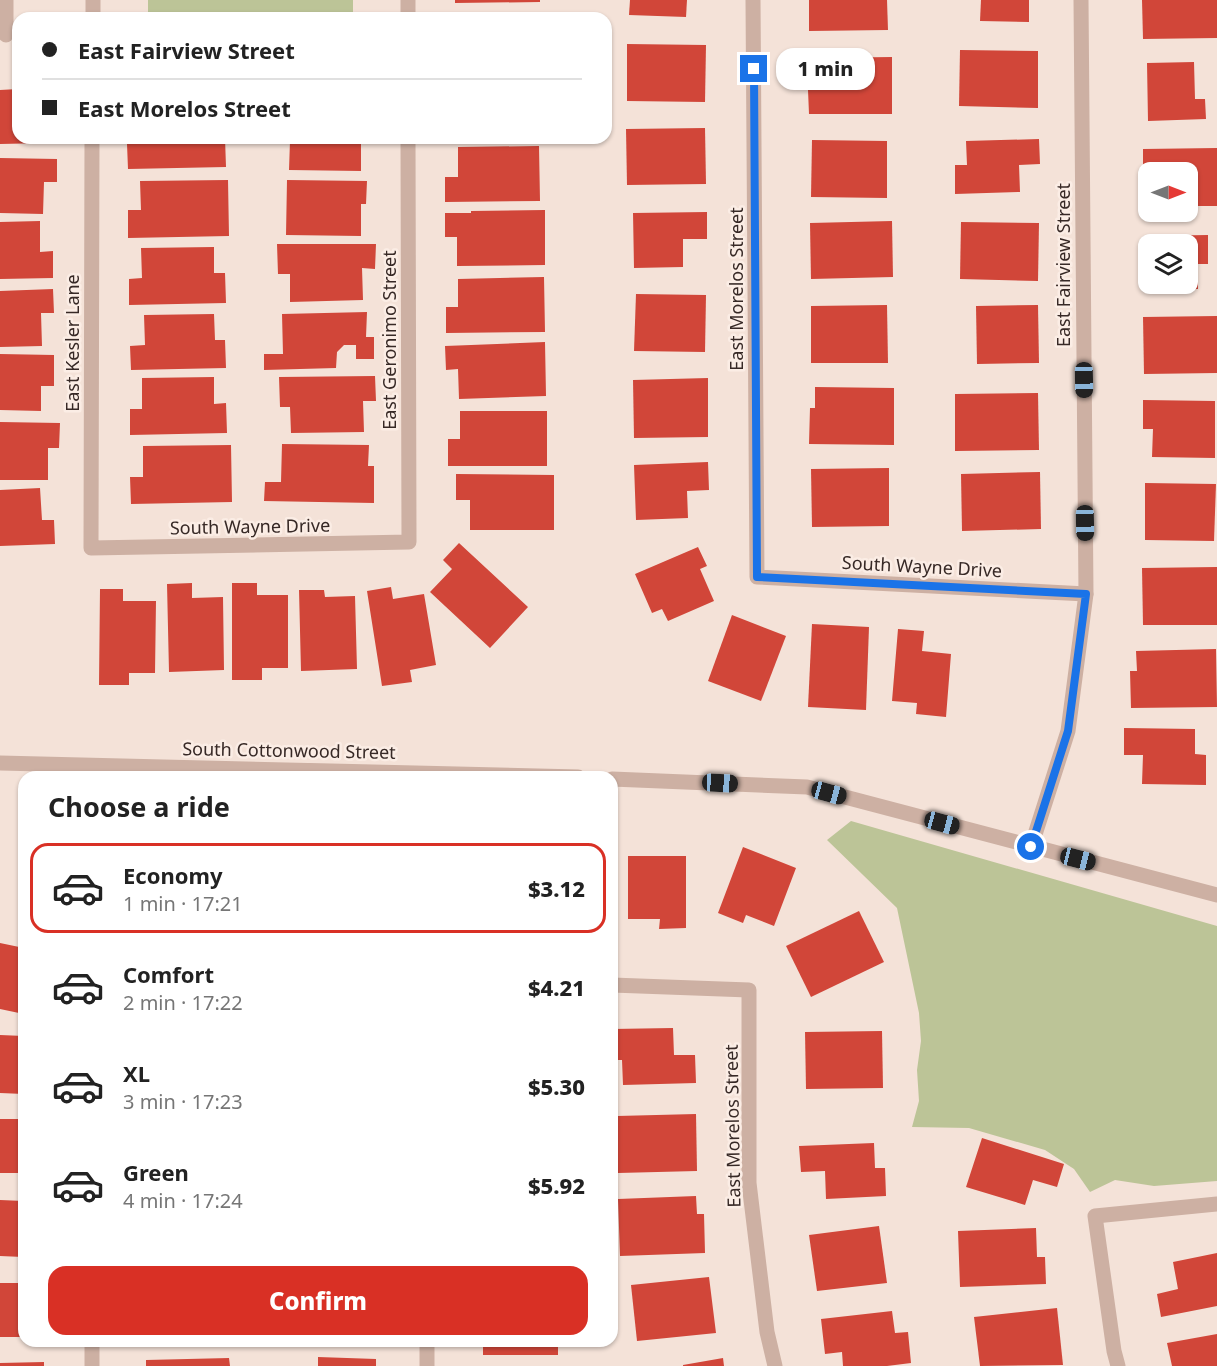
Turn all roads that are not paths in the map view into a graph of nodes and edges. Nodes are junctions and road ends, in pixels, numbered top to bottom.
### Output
1 (6, 0) edge
2 (753, 0) edge
3 (1081, 0) edge
4 (8, 35) edge
5 (92, 144) edge
6 (408, 144) edge
7 (409, 542) joint
8 (91, 548) joint
9 (757, 577) joint
10 (1086, 594) junction
11 (0, 763) edge
12 (330, 771) edge
13 (618, 778) edge
14 (1031, 847) junction
15 (1217, 895) edge
16 (618, 985) edge
17 (1217, 1204) edge
18 (92, 1347) edge
19 (428, 1347) edge
20 (92, 1366) edge
21 (428, 1366) edge
22 (775, 1366) edge
23 (1118, 1366) edge

1 - 4 street
2 - 9 street, East Morelos Street
3 - 10 street, East Fairview Street
5 - 8 street, East Kesler Lane
6 - 7 street, East Geronimo Street
7 - 8 street, South Wayne Drive
9 - 10 street, South Wayne Drive
10 - 14 street, East Fairview Street
11 - 12 street, South Cottonwood Street
13 - 14 street
14 - 15 street
16 - 22 street, East Morelos Street
17 - 23 street
18 - 20 street
19 - 21 street

